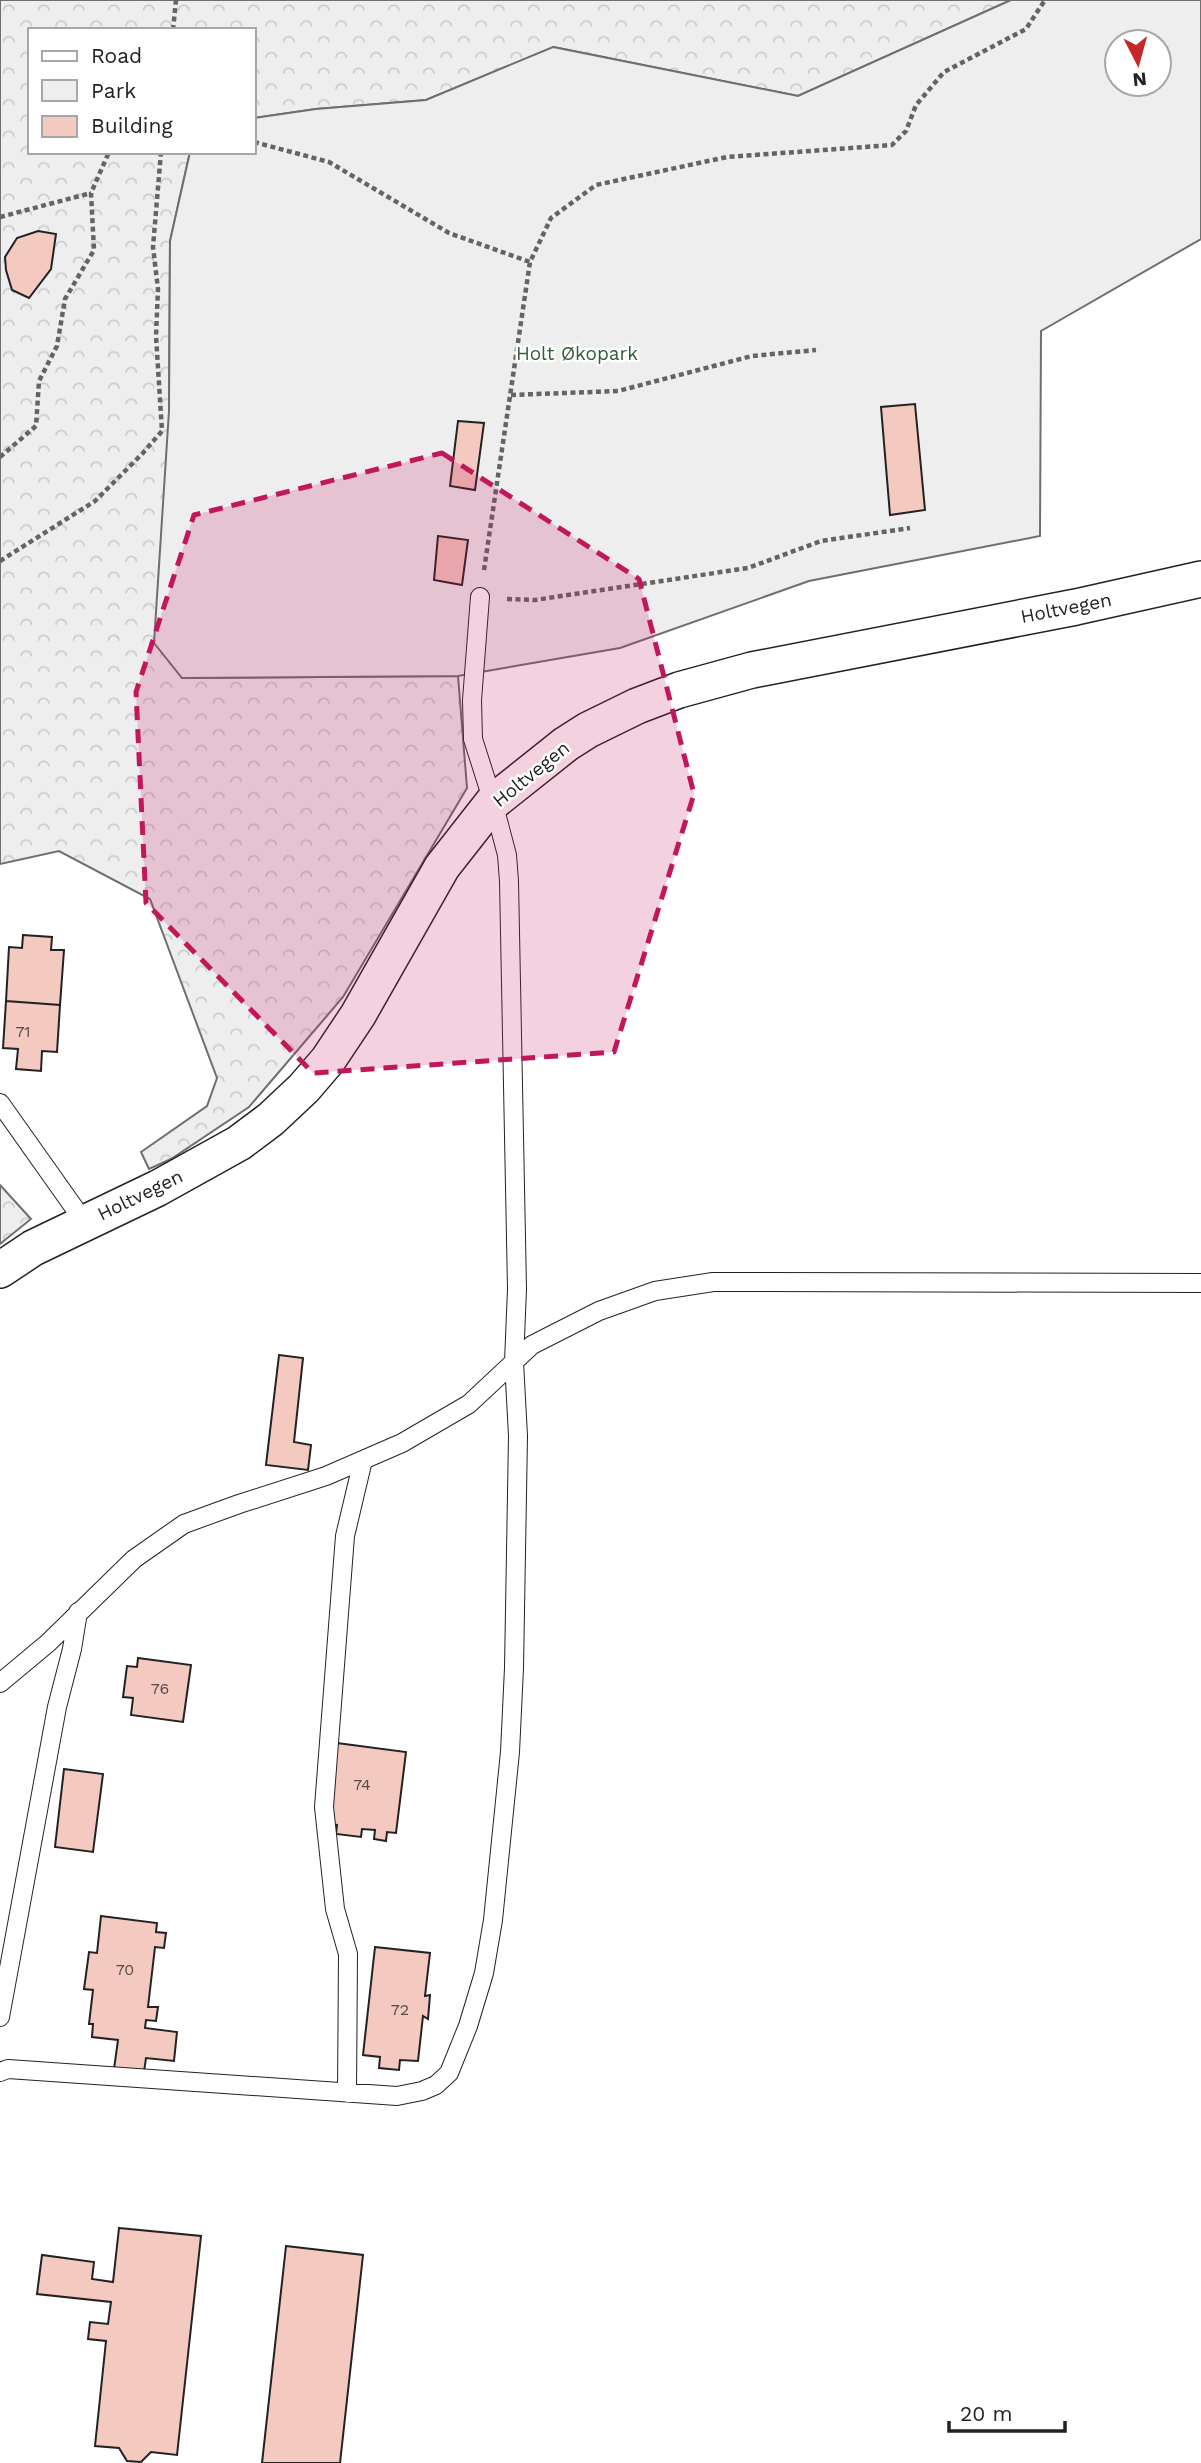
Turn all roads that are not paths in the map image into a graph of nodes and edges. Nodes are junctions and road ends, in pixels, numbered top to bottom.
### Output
1 (1201, 579) edge
2 (480, 597) road end
3 (493, 802) junction
4 (0, 1103) edge
5 (85, 1223) junction
6 (0, 1270) edge
7 (1201, 1283) edge
8 (514, 1362) junction
9 (363, 1460) junction
10 (78, 1612) junction
11 (0, 1683) edge
12 (0, 2017) edge
13 (0, 2071) edge
14 (347, 2093) junction

1 - 3 street, Holtvegen
2 - 3 lane
3 - 5 street, Holtvegen
3 - 8 lane
4 - 5 lane
5 - 6 street, Holtvegen
7 - 8 lane
8 - 9 lane
8 - 14 lane
9 - 10 lane
9 - 14 lane
10 - 11 lane
10 - 12 lane
13 - 14 lane

